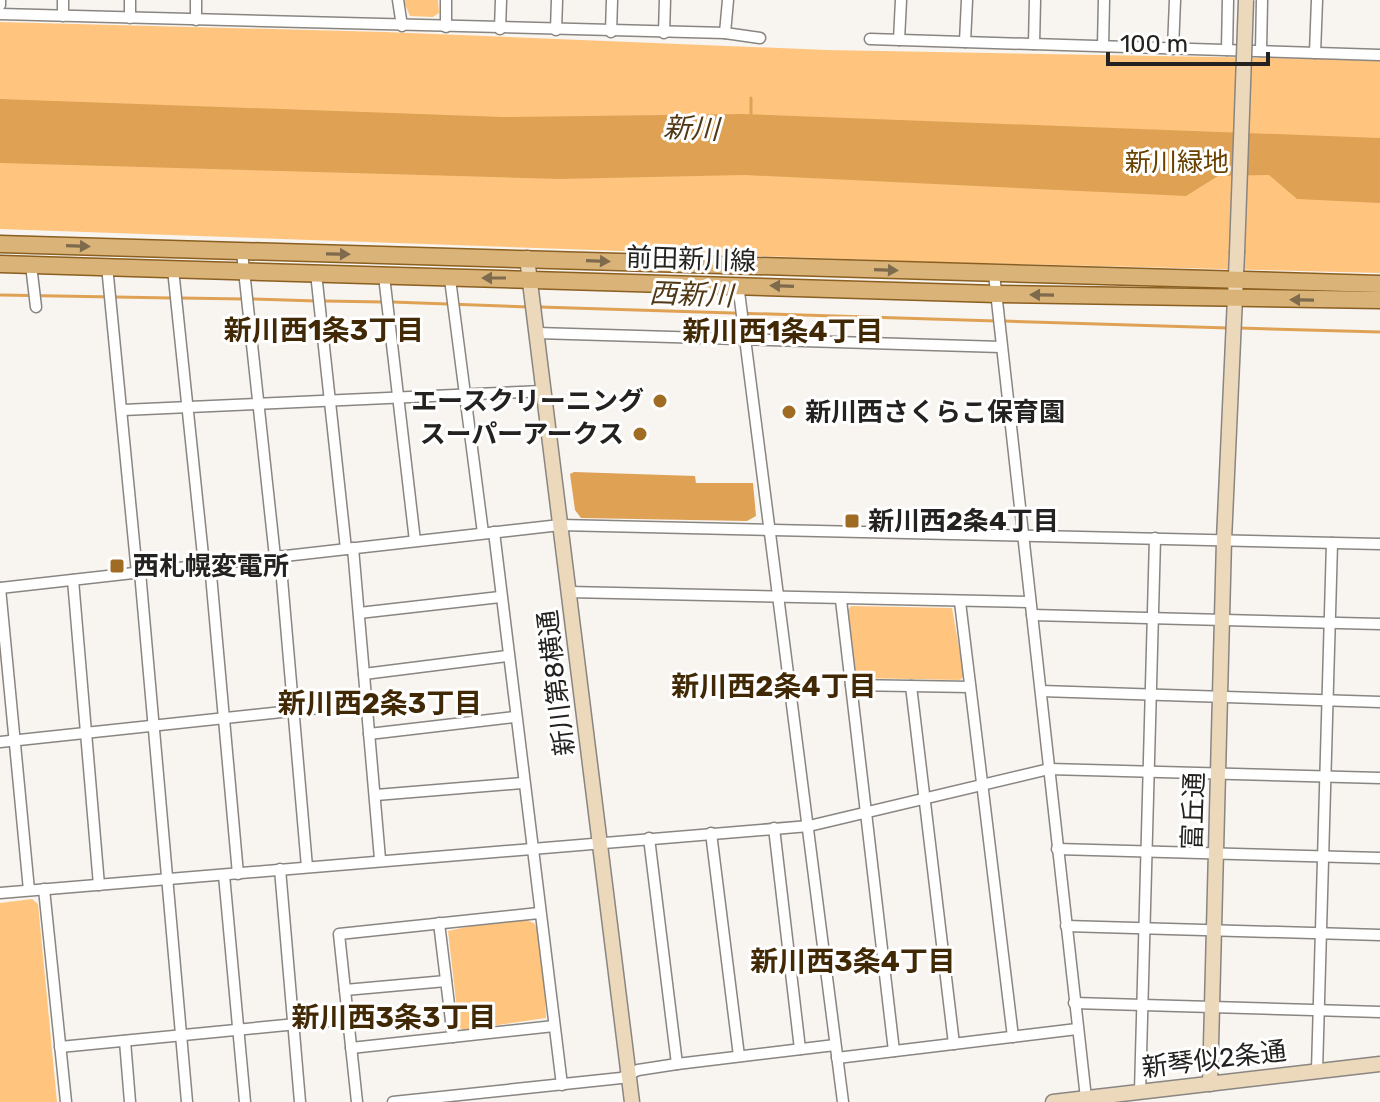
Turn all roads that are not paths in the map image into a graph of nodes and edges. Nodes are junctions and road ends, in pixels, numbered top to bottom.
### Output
1 (63, 0) edge
2 (130, 0) edge
3 (196, 0) edge
4 (398, 0) edge
5 (446, 0) edge
6 (501, 0) edge
7 (557, 0) edge
8 (612, 0) edge
9 (665, 0) edge
10 (728, 0) edge
11 (901, 0) edge
12 (967, 0) edge
13 (1035, 0) edge
14 (1104, 0) edge
15 (1175, 0) edge
16 (1228, 0) edge
17 (1246, 0) edge
18 (1262, 0) edge
19 (1317, 0) edge
20 (0, 14) edge
21 (63, 16) junction
22 (130, 18) junction
23 (196, 20) junction
24 (402, 26) junction
25 (446, 27) junction
26 (500, 29) junction
27 (556, 30) junction
28 (611, 32) junction
29 (664, 33) junction
30 (725, 33) junction
31 (760, 38) dead end
32 (870, 39) dead end
33 (899, 40) junction
34 (965, 42) junction
35 (1034, 44) junction
36 (1103, 46) junction
37 (1173, 49) junction
38 (1227, 50) junction
39 (1261, 51) junction
40 (1315, 53) junction
41 (1380, 55) edge
42 (0, 244) edge
43 (242, 252) junction
44 (527, 258) junction
45 (0, 264) edge
46 (31, 265) junction
47 (107, 266) junction
48 (173, 269) junction
49 (244, 272) junction
50 (316, 273) junction
51 (994, 274) junction
52 (384, 276) junction
53 (530, 278) junction
54 (450, 279) junction
55 (1237, 280) junction
56 (738, 284) junction
57 (1380, 284) edge
58 (996, 294) junction
59 (1236, 299) junction
60 (1380, 300) edge
61 (36, 307) dead end
62 (536, 326) junction
63 (746, 339) junction
64 (1001, 342) junction
65 (544, 391) junction
66 (466, 394) junction
67 (397, 396) junction
68 (330, 398) junction
69 (259, 402) junction
70 (188, 407) junction
71 (123, 410) junction
72 (560, 525) junction
73 (771, 529) junction
74 (488, 533) junction
75 (1022, 534) junction
76 (1155, 538) junction
77 (1224, 540) junction
78 (415, 541) junction
79 (1332, 543) junction
80 (1380, 544) edge
81 (350, 548) junction
82 (278, 557) junction
83 (207, 565) junction
84 (139, 572) junction
85 (73, 580) junction
86 (0, 588) edge
87 (569, 592) junction
88 (500, 597) junction
89 (779, 599) junction
90 (841, 600) junction
91 (960, 602) junction
92 (1030, 602) junction
93 (359, 613) junction
94 (1032, 615) junction
95 (1153, 618) junction
96 (1222, 620) junction
97 (1330, 623) junction
98 (1380, 624) edge
99 (507, 656) junction
100 (364, 674) junction
101 (851, 685) junction
102 (911, 686) junction
103 (970, 687) junction
104 (1041, 691) junction
105 (1151, 696) junction
106 (1220, 698) junction
107 (1327, 701) junction
108 (1380, 702) edge
109 (366, 703) junction
110 (296, 711) junction
111 (514, 717) junction
112 (225, 718) junction
113 (155, 726) junction
114 (89, 733) junction
115 (369, 734) junction
116 (14, 741) junction
117 (0, 742) edge
118 (1049, 769) junction
119 (1149, 772) junction
120 (1218, 774) junction
121 (1326, 777) junction
122 (1380, 778) edge
123 (522, 783) junction
124 (984, 785) junction
125 (376, 795) junction
126 (925, 799) junction
127 (867, 812) junction
128 (809, 826) junction
129 (774, 828) junction
130 (711, 833) junction
131 (649, 838) junction
132 (599, 842) junction
133 (530, 848) junction
134 (1057, 849) junction
135 (1147, 852) junction
136 (1216, 854) junction
137 (1323, 856) junction
138 (1380, 858) edge
139 (380, 859) junction
140 (307, 867) junction
141 (280, 869) junction
142 (238, 874) junction
143 (224, 875) junction
144 (168, 880) junction
145 (99, 885) junction
146 (44, 889) junction
147 (29, 890) junction
148 (0, 893) edge
149 (539, 913) junction
150 (439, 923) junction
151 (1066, 926) junction
152 (1144, 928) junction
153 (1214, 930) junction
154 (1321, 934) junction
155 (1380, 935) edge
156 (446, 981) junction
157 (345, 990) junction
158 (1074, 1003) junction
159 (1142, 1006) junction
160 (1212, 1007) junction
161 (1319, 1009) junction
162 (1380, 1012) edge
163 (348, 1019) junction
164 (292, 1025) junction
165 (554, 1026) junction
166 (1077, 1029) junction
167 (238, 1030) junction
168 (180, 1036) junction
169 (453, 1037) junction
170 (1013, 1037) junction
171 (125, 1041) junction
172 (954, 1044) junction
173 (835, 1045) junction
174 (60, 1047) junction
175 (351, 1048) junction
176 (800, 1049) junction
177 (894, 1051) junction
178 (739, 1056) junction
179 (837, 1058) junction
180 (677, 1064) junction
181 (1380, 1064) edge
182 (1317, 1071) junction
183 (628, 1074) junction
184 (1210, 1084) junction
185 (562, 1085) junction
186 (1140, 1092) junction
187 (1090, 1099) edge
188 (66, 1102) edge
189 (130, 1102) edge
190 (187, 1102) edge
191 (245, 1102) edge
192 (300, 1102) edge
193 (357, 1102) edge
194 (393, 1102) edge
195 (632, 1102) edge
196 (843, 1102) edge
197 (1053, 1102) edge

1 - 21 street
2 - 22 street
3 - 23 street
4 - 24 street
5 - 25 street
6 - 26 street
7 - 27 street
8 - 28 street
9 - 29 street
10 - 30 street
11 - 33 street
12 - 34 street
13 - 35 street
14 - 36 street
15 - 37 street
16 - 38 street
17 - 55 street, bridge
18 - 39 street
19 - 40 street
20 - 21 street
21 - 22 street
22 - 23 street
23 - 24 street
24 - 25 street
25 - 26 street
26 - 27 street
27 - 28 street
28 - 29 street
29 - 30 street
30 - 31 street
32 - 33 street
33 - 34 street
34 - 35 street
35 - 36 street
36 - 37 street
37 - 38 street
38 - 39 street
39 - 40 street
40 - 41 street
42 -> 43 main road, 前田新川線
43 -> 44 main road, 前田新川線
43 - 49 street
44 -> 51 main road, 前田新川線
44 - 53 street, 新川第8横通
45 - 46 main road, 前田新川線
46 - 47 main road, 前田新川線
46 - 61 street
47 - 48 main road, 前田新川線
47 - 71 street
48 - 49 main road, 前田新川線
48 - 70 street
49 - 50 main road, 前田新川線
49 - 69 street
50 - 52 main road, 前田新川線
50 - 68 street
51 - 55 main road, 前田新川線
51 - 58 street
52 - 54 main road, 前田新川線
52 - 67 street
53 -> 54 main road, 前田新川線
53 - 56 main road, 前田新川線
53 - 62 street, 新川第8横通
54 - 66 street
55 - 57 main road, 前田新川線
55 - 59 street, 富丘通
58 -> 56 main road, 前田新川線
56 - 63 street
59 -> 58 main road, 前田新川線
58 - 64 street
60 -> 59 main road, 前田新川線
59 - 77 street, 富丘通
62 - 63 street
62 - 65 street, 新川第8横通
63 - 64 street
63 - 73 street
64 - 75 street
65 - 66 street
65 - 72 street, 新川第8横通
66 - 67 street
66 - 74 street
67 - 68 street
67 - 78 street
68 - 69 street
68 - 81 street
69 - 70 street
69 - 82 street
70 - 71 street
70 - 83 street
71 - 84 street
72 - 73 street
72 - 74 street
72 - 87 street, 新川第8横通
73 - 75 street
73 - 89 street
74 - 78 street
74 - 88 street
75 - 76 street
75 - 92 street
76 - 77 street
76 - 95 street
77 - 79 street
77 - 96 street, 富丘通
78 - 81 street
79 - 80 street
79 - 97 street
81 - 82 street
81 - 93 street
82 - 83 street
82 - 110 street
83 - 84 street
83 - 112 street
84 - 85 street
84 - 113 street
85 - 86 street
85 - 114 street
86 - 116 street
87 - 89 street
87 - 132 street, 新川第8横通
88 - 93 street
88 - 99 street
89 - 90 street
89 - 128 street
90 - 91 street
90 - 101 street
91 - 92 street
91 - 103 street
92 - 94 street
93 - 100 street
94 - 95 street
94 - 104 street
95 - 96 street
95 - 105 street
96 - 97 street
96 - 106 street, 富丘通
97 - 98 street
97 - 107 street
99 - 100 street
99 - 111 street
100 - 109 street
101 - 102 street
101 - 127 street
102 - 103 street
102 - 126 street
103 - 124 street
104 - 105 street
104 - 118 street
105 - 106 street
105 - 119 street
106 - 107 street
106 - 120 street, 富丘通
107 - 108 street
107 - 121 street
109 - 110 street
109 - 115 street
110 - 112 street
110 - 140 street
111 - 115 street
111 - 123 street
112 - 113 street
112 - 142 street
113 - 114 street
113 - 144 street
114 - 116 street
114 - 145 street
115 - 125 street
116 - 117 street
116 - 147 street
118 - 119 street
118 - 124 street
118 - 134 street
119 - 120 street
119 - 135 street
120 - 121 street
120 - 136 street, 富丘通
121 - 122 street
121 - 137 street
123 - 125 street
123 - 133 street
124 - 126 street
124 - 170 street
125 - 139 street
126 - 127 street
126 - 172 street
127 - 128 street
127 - 177 street
128 - 129 street
128 - 173 street
129 - 130 street
129 - 176 street
130 - 131 street
130 - 178 street
131 - 132 street
131 - 180 street
132 - 133 street
132 - 183 street, 新川第8横通
133 - 139 street
133 - 149 street
134 - 135 street
134 - 151 street
135 - 136 street
135 - 152 street
136 - 137 street
136 - 153 street, 富丘通
137 - 138 street
137 - 154 street
139 - 140 street
140 - 141 street
141 - 142 street
141 - 164 street
142 - 143 street
143 - 144 street
143 - 167 street
144 - 145 street
144 - 168 street
145 - 146 street
146 - 147 street
146 - 174 street
147 - 148 street
149 - 150 street
149 - 165 street
150 - 156 street
150 - 157 street
151 - 152 street
151 - 158 street
152 - 153 street
152 - 159 street
153 - 154 street
153 - 160 street, 富丘通
154 - 155 street
154 - 161 street
156 - 157 street
156 - 169 street
157 - 163 street
158 - 159 street
158 - 166 street
159 - 160 street
159 - 186 street
160 - 161 street
160 - 184 street, 富丘通
161 - 162 street
161 - 182 street
163 - 164 street
163 - 175 street
164 - 167 street
164 - 192 street
165 - 169 street
165 - 185 street
166 - 170 street
166 - 187 street
167 - 168 street
167 - 191 street
168 - 171 street
168 - 190 street
169 - 175 street
170 - 172 street
171 - 174 street
171 - 189 street
172 - 177 street
173 - 176 street
173 - 179 street
174 - 188 street
175 - 193 street
176 - 178 street
177 - 179 street
178 - 180 street
179 - 196 street
180 - 183 street
181 - 182 street, 新琴似2条通
182 - 184 street, 新琴似2条通
183 - 185 street
183 - 195 street, 新川第8横通
184 - 186 street, 新琴似2条通
185 - 194 street
186 - 187 street, 新琴似2条通
187 - 197 street, 新琴似2条通

